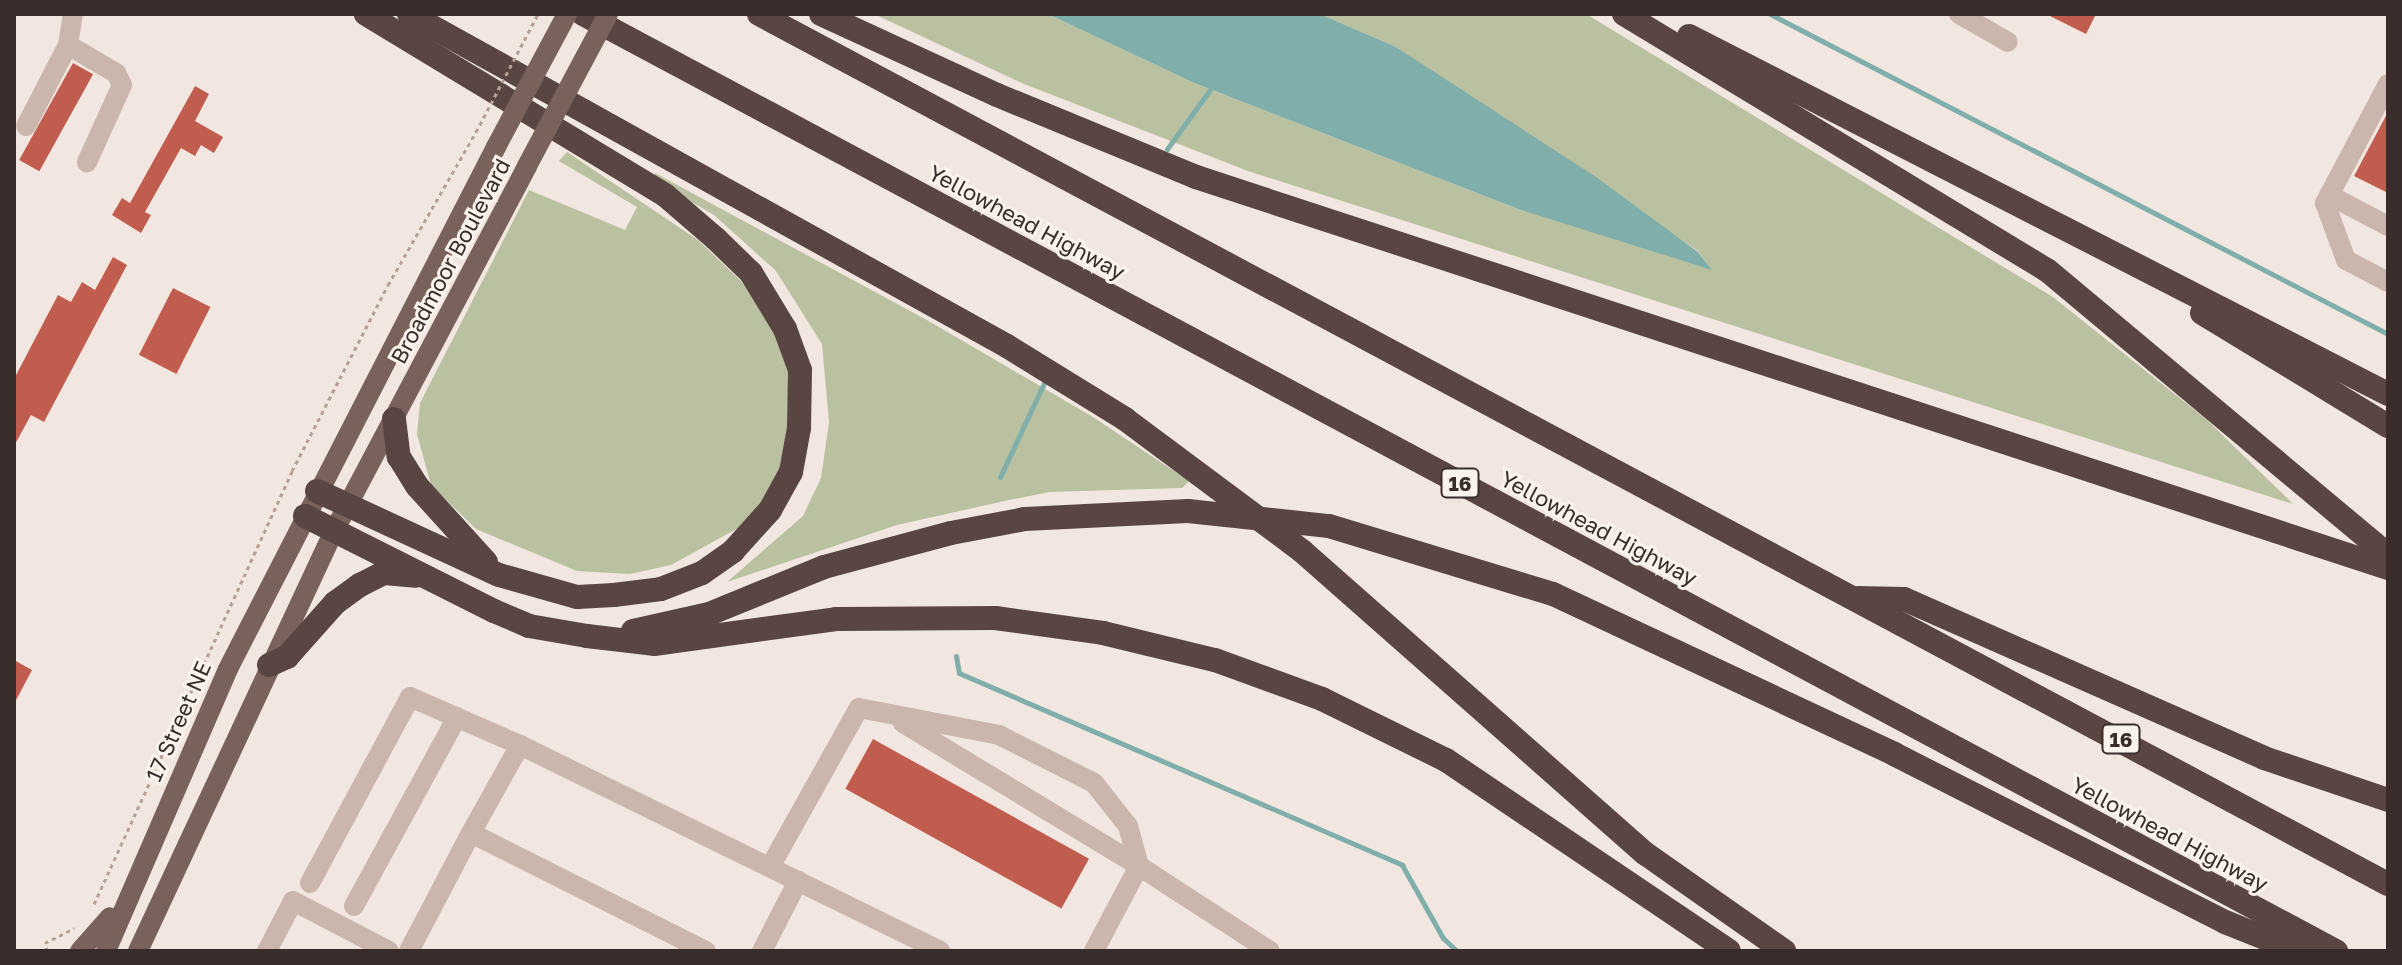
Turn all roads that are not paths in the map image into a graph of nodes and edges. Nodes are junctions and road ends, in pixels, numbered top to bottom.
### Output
1 (73, 14) edge
2 (366, 14) edge
3 (409, 14) edge
4 (567, 14) edge
5 (583, 14) edge
6 (608, 14) edge
7 (759, 14) edge
8 (821, 14) edge
9 (1624, 14) edge
10 (1646, 14) edge
11 (1959, 14) edge
12 (2008, 42) dead end
13 (68, 45) junction
14 (2388, 84) edge
15 (26, 126) dead end
16 (87, 162) dead end
17 (2329, 195) junction
18 (2388, 226) edge
19 (2071, 231) junction
20 (2388, 282) edge
21 (2388, 394) edge
22 (394, 419) junction
23 (2388, 426) edge
24 (317, 491) junction
25 (347, 506) junction
26 (305, 516) junction
27 (334, 531) junction
28 (2388, 555) edge
29 (2388, 568) edge
30 (499, 575) junction
31 (429, 577) junction
32 (1852, 597) junction
33 (587, 636) junction
34 (269, 665) junction
35 (892, 716) junction
36 (457, 717) junction
37 (520, 745) junction
38 (2388, 800) edge
39 (471, 833) junction
40 (1139, 866) junction
41 (770, 867) junction
42 (798, 881) junction
43 (310, 883) dead end
44 (2388, 884) edge
45 (129, 891) junction
46 (354, 906) dead end
47 (80, 951) edge
48 (106, 951) edge
49 (138, 951) edge
50 (267, 951) edge
51 (389, 951) edge
52 (409, 951) edge
53 (706, 951) edge
54 (762, 951) edge
55 (940, 951) edge
56 (1094, 951) edge
57 (1270, 951) edge
58 (1729, 951) edge
59 (1784, 951) edge
60 (2297, 951) edge
61 (2336, 951) edge

1 - 13 lane
2 - 30 highway
3 - 59 highway
4 - 24 main road, Broadmoor Boulevard, bridge
5 - 61 highway, Yellowhead Highway / 16
6 - 22 main road, Broadmoor Boulevard, bridge
7 - 32 highway, 16
8 - 29 highway
9 - 28 highway
10 - 19 highway
11 - 12 lane
13 - 15 lane
13 - 16 lane
14 - 17 lane
17 - 18 lane
17 - 20 lane
19 - 21 highway
19 - 23 highway
22 - 25 main road, Broadmoor Boulevard
22 - 30 highway
24 - 25 highway
24 - 26 main road, Broadmoor Boulevard
25 - 27 main road, Broadmoor Boulevard
25 - 30 highway
26 - 27 highway
26 - 45 main road, 17 Street NE
27 - 31 highway
27 - 34 main road
31 - 33 highway
31 - 34 highway
32 - 38 highway
32 - 44 highway, 16
33 - 58 highway
33 - 60 highway, bridge
34 - 49 main road
35 - 40 lane
35 - 40 lane
35 - 41 lane
36 - 37 lane
36 - 43 lane
36 - 46 lane
37 - 39 lane
37 - 41 lane
39 - 52 lane
39 - 53 lane
40 - 56 lane
40 - 57 lane
41 - 42 lane
42 - 54 lane
42 - 55 lane
45 - 47 main road
45 - 48 main road, 17 Street NE
50 - 51 lane

